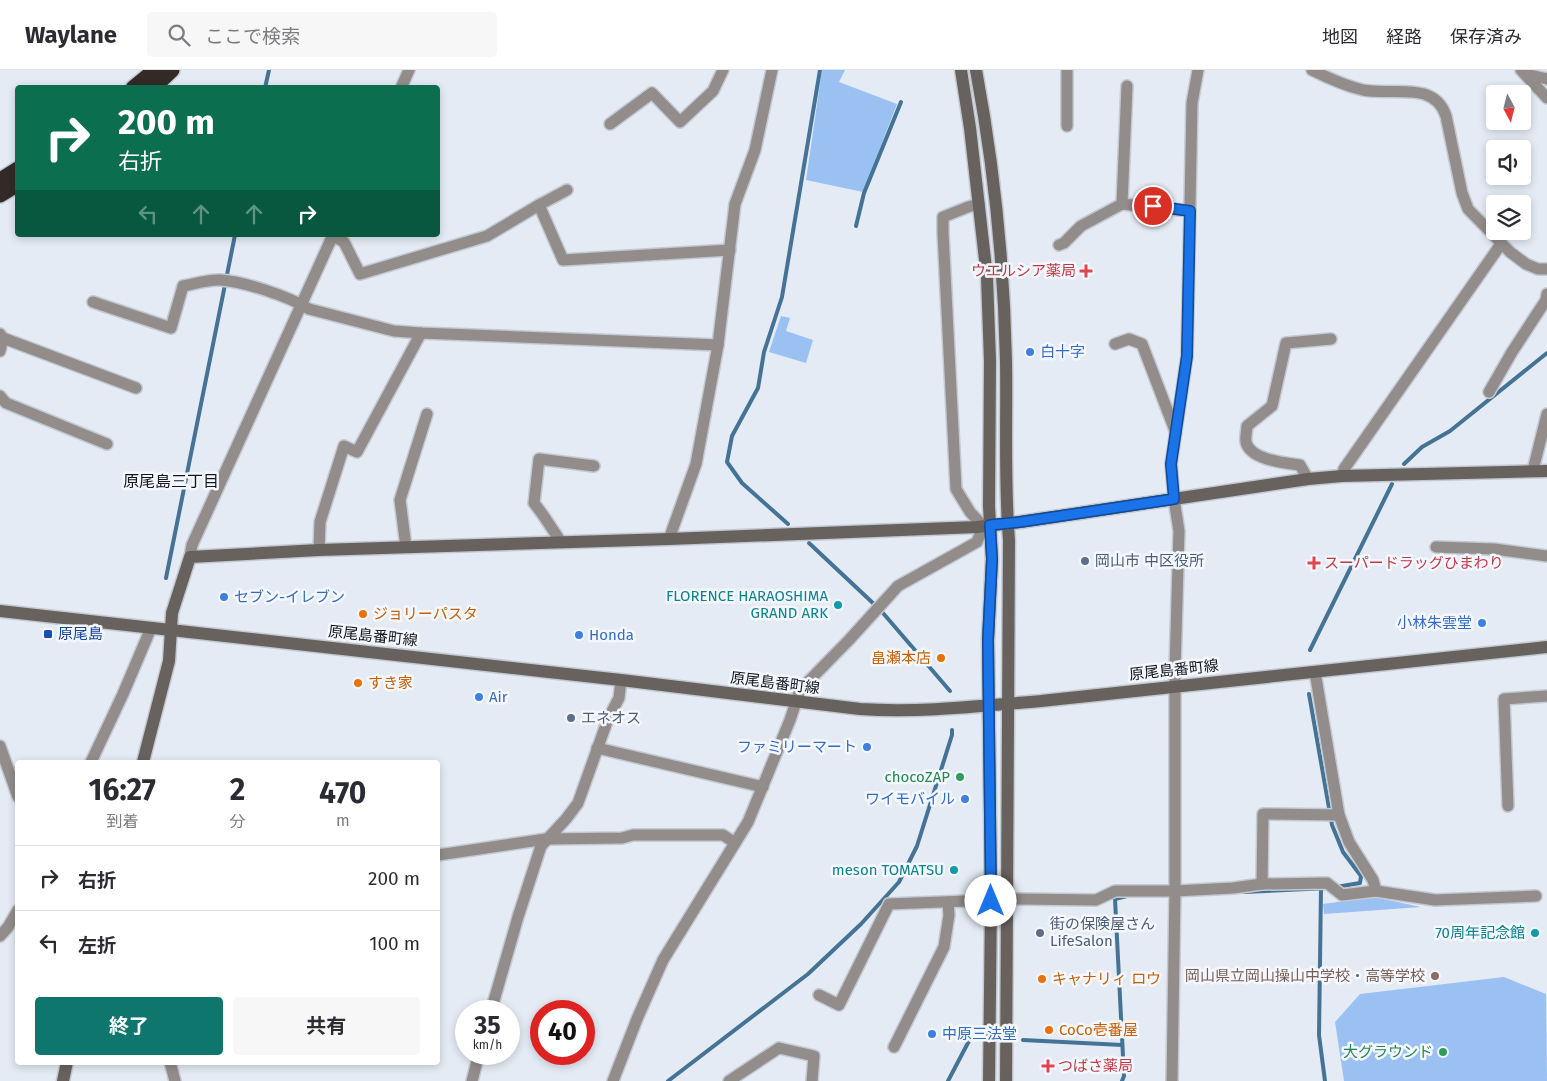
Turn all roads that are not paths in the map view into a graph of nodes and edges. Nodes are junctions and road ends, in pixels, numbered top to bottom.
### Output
1 (172, 70) edge
2 (409, 70) edge
3 (723, 70) edge
4 (772, 70) edge
5 (961, 70) edge
6 (976, 70) edge
7 (1066, 70) edge
8 (1198, 70) edge
9 (1312, 70) edge
10 (1523, 72) edge
11 (150, 78) edge
12 (1547, 79) edge
13 (138, 85) edge
14 (402, 85) edge
15 (1127, 86) dead end
16 (1547, 98) edge
17 (610, 124) dead end
18 (1067, 126) dead end
19 (15, 171) edge
20 (0, 180) edge
21 (15, 186) edge
22 (567, 190) dead end
23 (0, 195) edge
24 (979, 204) junction
25 (1122, 204) junction
26 (540, 205) junction
27 (1190, 211) junction
28 (332, 237) edge
29 (336, 237) edge
30 (1059, 244) dead end
31 (1501, 244) junction
32 (730, 250) junction
33 (1547, 269) edge
34 (1547, 294) edge
35 (94, 302) dead end
36 (301, 304) junction
37 (421, 333) junction
38 (1, 336) edge
39 (1331, 339) dead end
40 (1115, 344) dead end
41 (718, 345) junction
42 (0, 351) edge
43 (136, 388) dead end
44 (1489, 392) dead end
45 (0, 396) edge
46 (427, 414) dead end
47 (1547, 414) edge
48 (1176, 434) junction
49 (107, 444) dead end
50 (594, 466) dead end
51 (1533, 470) junction
52 (1547, 471) edge
53 (1342, 476) junction
54 (1308, 479) junction
55 (1174, 499) junction
56 (1007, 524) junction
57 (987, 526) junction
58 (669, 539) junction
59 (561, 542) junction
60 (406, 547) junction
61 (1436, 547) dead end
62 (319, 550) junction
63 (1547, 556) edge
64 (190, 557) junction
65 (0, 610) edge
66 (151, 628) junction
67 (171, 630) junction
68 (1547, 647) edge
69 (1316, 672) junction
70 (621, 680) junction
71 (1175, 686) junction
72 (1547, 696) edge
73 (796, 702) junction
74 (1008, 704) junction
75 (989, 705) junction
76 (0, 746) edge
77 (597, 748) junction
78 (92, 760) edge
79 (144, 760) edge
80 (763, 787) junction
81 (15, 788) edge
82 (1508, 806) dead end
83 (1333, 815) junction
84 (546, 839) junction
85 (735, 843) junction
86 (440, 855) edge
87 (1262, 884) junction
88 (1175, 891) junction
89 (1376, 891) junction
90 (1536, 896) dead end
91 (1006, 900) junction
92 (991, 901) junction
93 (948, 902) junction
94 (15, 915) edge
95 (7, 927) edge
96 (819, 995) dead end
97 (494, 1000) edge
98 (894, 1047) dead end
99 (66, 1065) edge
100 (171, 1065) edge
101 (477, 1065) edge
102 (63, 1081) edge
103 (175, 1081) edge
104 (472, 1081) edge
105 (613, 1081) edge
106 (729, 1081) edge
107 (812, 1081) edge
108 (990, 1081) edge
109 (1006, 1081) edge
110 (1172, 1081) edge

1 - 11 highway
2 - 14 street
3 - 17 street
4 - 32 street
5 - 24 street
6 - 56 street
7 - 18 street
8 - 27 street
9 - 31 street
10 - 12 street
10 - 16 street
11 - 13 highway
15 - 25 street
19 - 20 highway
21 - 23 highway
22 - 26 street
24 - 57 street
24 - 57 street
25 - 27 street
25 - 30 street
26 - 29 street
26 - 32 street
27 - 48 street
28 - 36 street
31 - 33 street
31 - 53 street
32 - 41 street
34 - 44 street
35 - 36 street
36 - 37 street
36 - 64 street
37 - 41 street
37 - 62 street
38 - 42 street
38 - 43 street
39 - 54 street
40 - 48 street
41 - 58 street
45 - 49 street
46 - 60 street
47 - 51 street
48 - 55 street
50 - 59 street
51 - 52 street
51 - 53 street
53 - 54 street
54 - 55 street
55 - 56 street
55 - 71 street
56 - 57 street
56 - 74 street
57 - 58 street
57 - 73 street
57 - 75 street
58 - 59 street
59 - 60 street
60 - 62 street
61 - 63 street
62 - 64 street
64 - 67 street
65 - 66 street, 原尾島番町線
66 - 67 street, 原尾島番町線
66 - 78 street
67 - 70 street, 原尾島番町線
67 - 79 street
68 - 69 street, 原尾島番町線
69 - 71 street, 原尾島番町線
69 - 83 street
70 - 73 street, 原尾島番町線
70 - 77 street
71 - 74 street, 原尾島番町線
71 - 88 street
72 - 82 street
73 - 75 street, 原尾島番町線
73 - 80 street
74 - 75 street, 原尾島番町線
74 - 91 street
75 - 92 street
76 - 81 street
77 - 80 street
77 - 84 street
80 - 85 street
83 - 87 street
83 - 89 street
84 - 85 street
84 - 86 street
84 - 97 street
85 - 105 street
87 - 88 street
87 - 89 street
88 - 91 street
88 - 110 street
89 - 90 street
91 - 92 street
91 - 109 street
92 - 93 street
92 - 108 street
93 - 96 street
93 - 98 street
94 - 95 street
99 - 102 street
100 - 103 street
101 - 104 street
106 - 107 street

